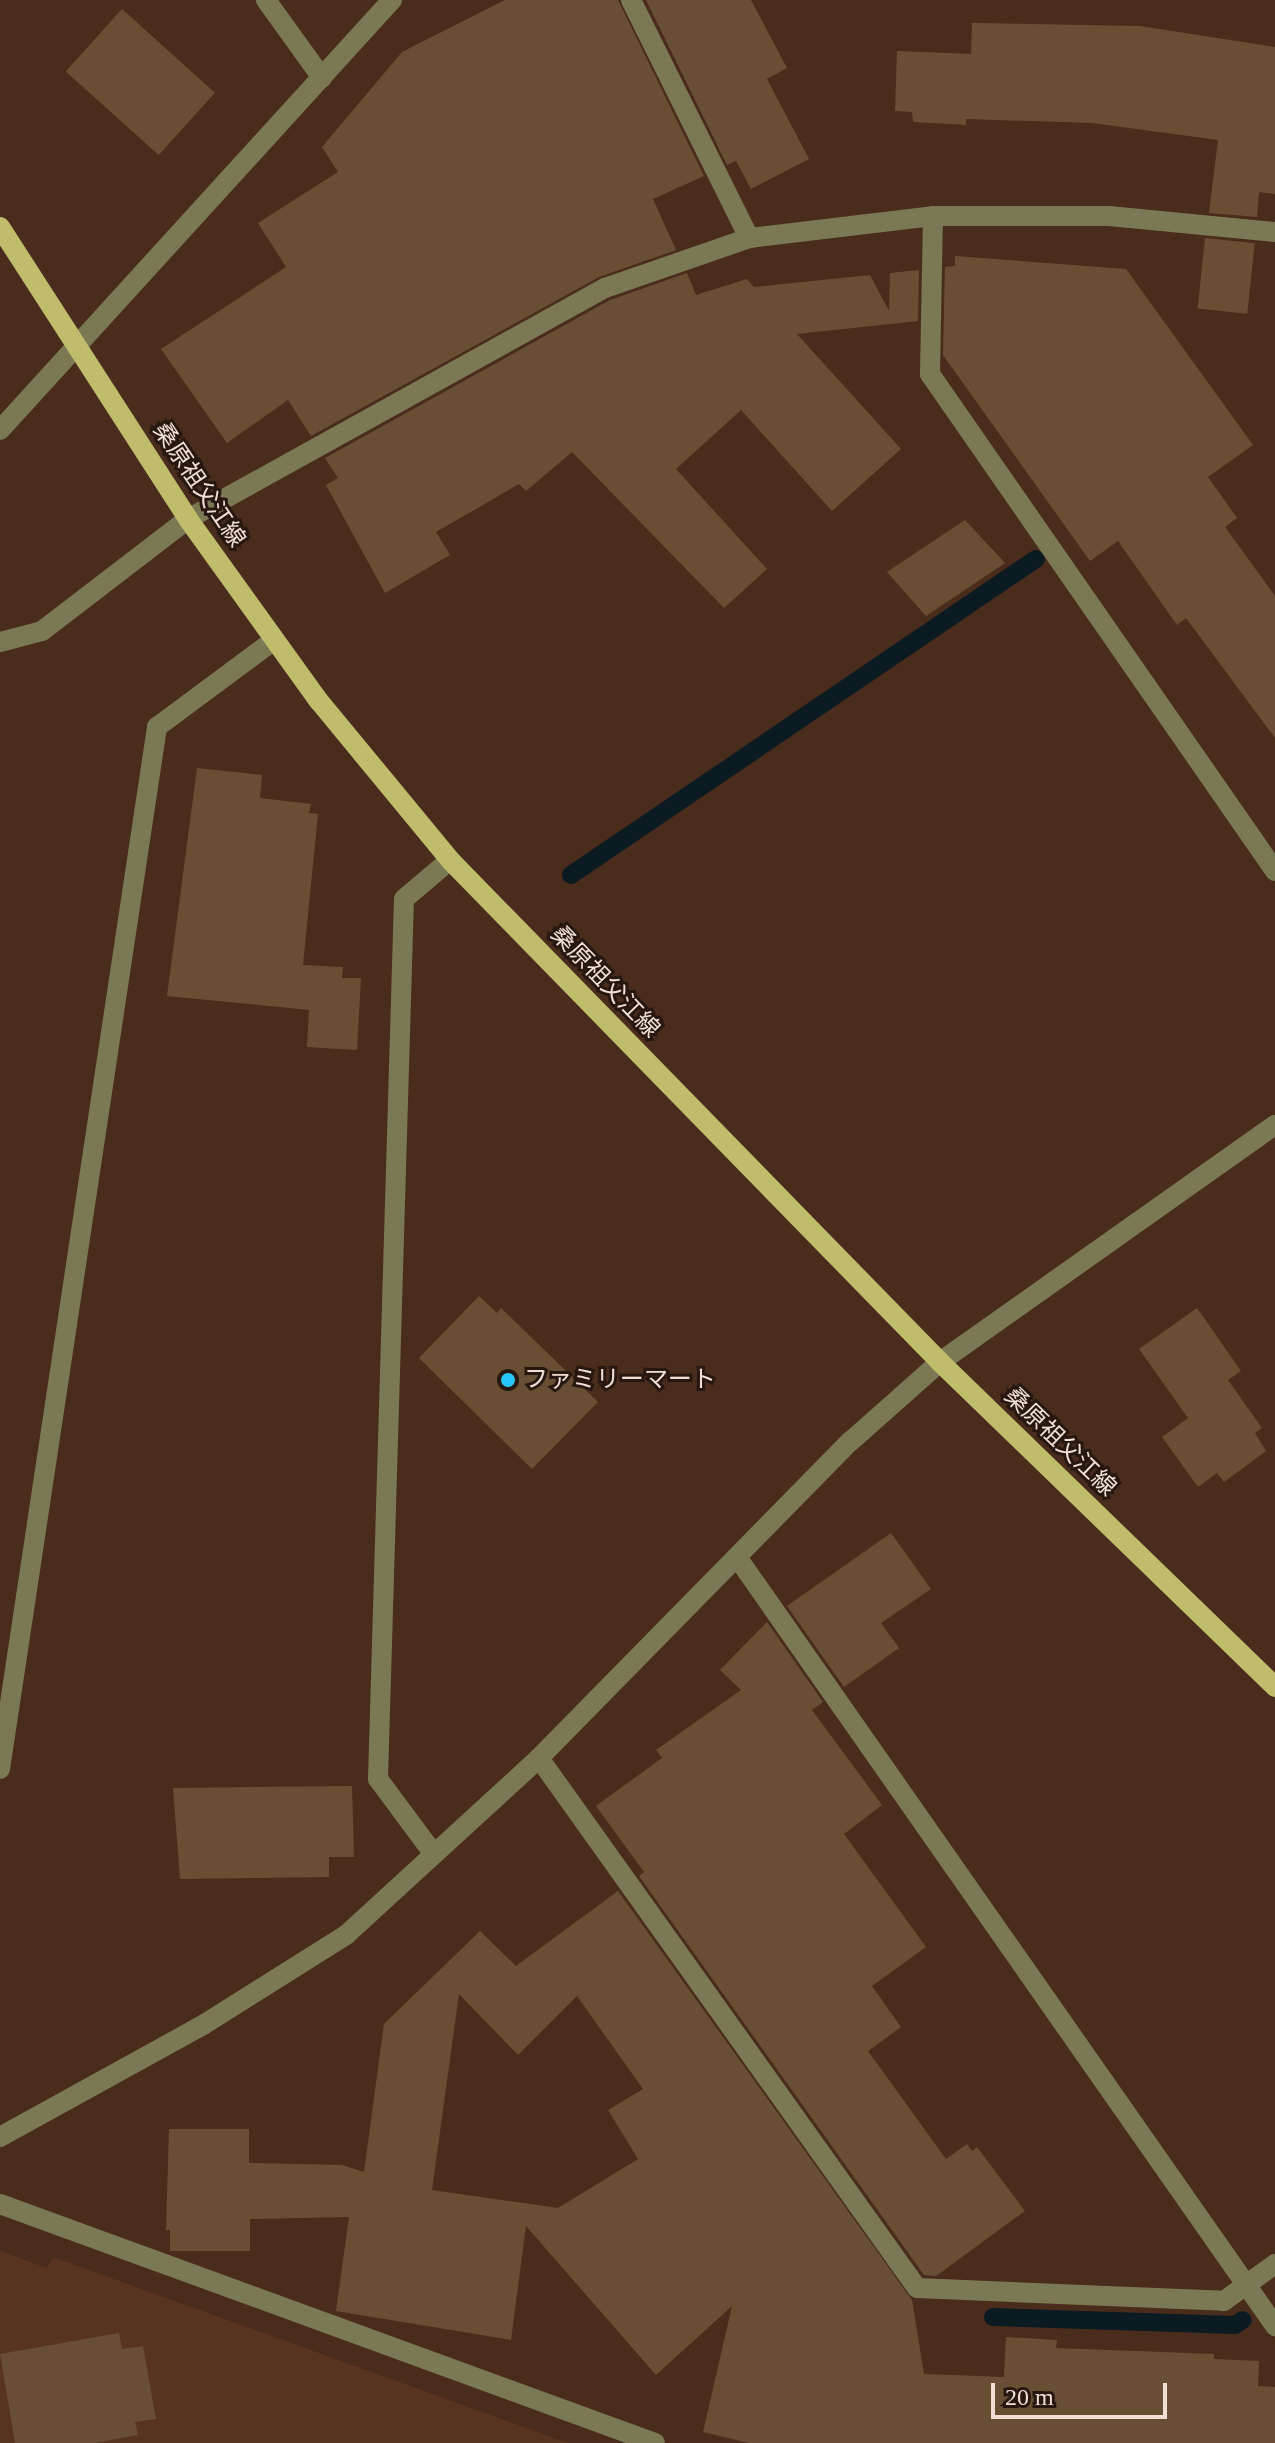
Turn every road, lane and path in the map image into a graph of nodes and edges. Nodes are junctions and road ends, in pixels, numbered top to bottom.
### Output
1 (266, 0) edge
2 (392, 0) edge
3 (631, 0) edge
4 (322, 78) junction
5 (933, 216) junction
6 (0, 227) edge
7 (1275, 232) edge
8 (749, 238) junction
9 (78, 348) junction
10 (0, 430) edge
11 (188, 519) junction
12 (274, 640) junction
13 (0, 642) edge
14 (450, 860) junction
15 (1275, 871) edge
16 (1275, 1125) edge
17 (940, 1362) junction
18 (737, 1557) junction
19 (1275, 1687) edge
20 (539, 1758) junction
21 (0, 1769) edge
22 (433, 1853) junction
23 (0, 2137) edge
24 (0, 2204) edge
25 (1275, 2264) edge
26 (1243, 2287) junction
27 (1275, 2326) edge
28 (655, 2443) edge

1 - 4 street
2 - 4 street
3 - 8 street
4 - 9 street
5 - 7 street
5 - 8 street
5 - 15 street
6 - 9 main road, 桑原祖父江線
8 - 11 street
9 - 10 street
9 - 11 main road, 桑原祖父江線
11 - 12 main road, 桑原祖父江線
11 - 13 street
12 - 14 main road, 桑原祖父江線
12 - 21 street
14 - 17 main road, 桑原祖父江線
14 - 22 street
16 - 17 street
17 - 18 street
17 - 19 main road, 桑原祖父江線
18 - 20 street
18 - 26 street
20 - 22 street
20 - 26 street
22 - 23 street
24 - 28 street
25 - 26 street
26 - 27 street

